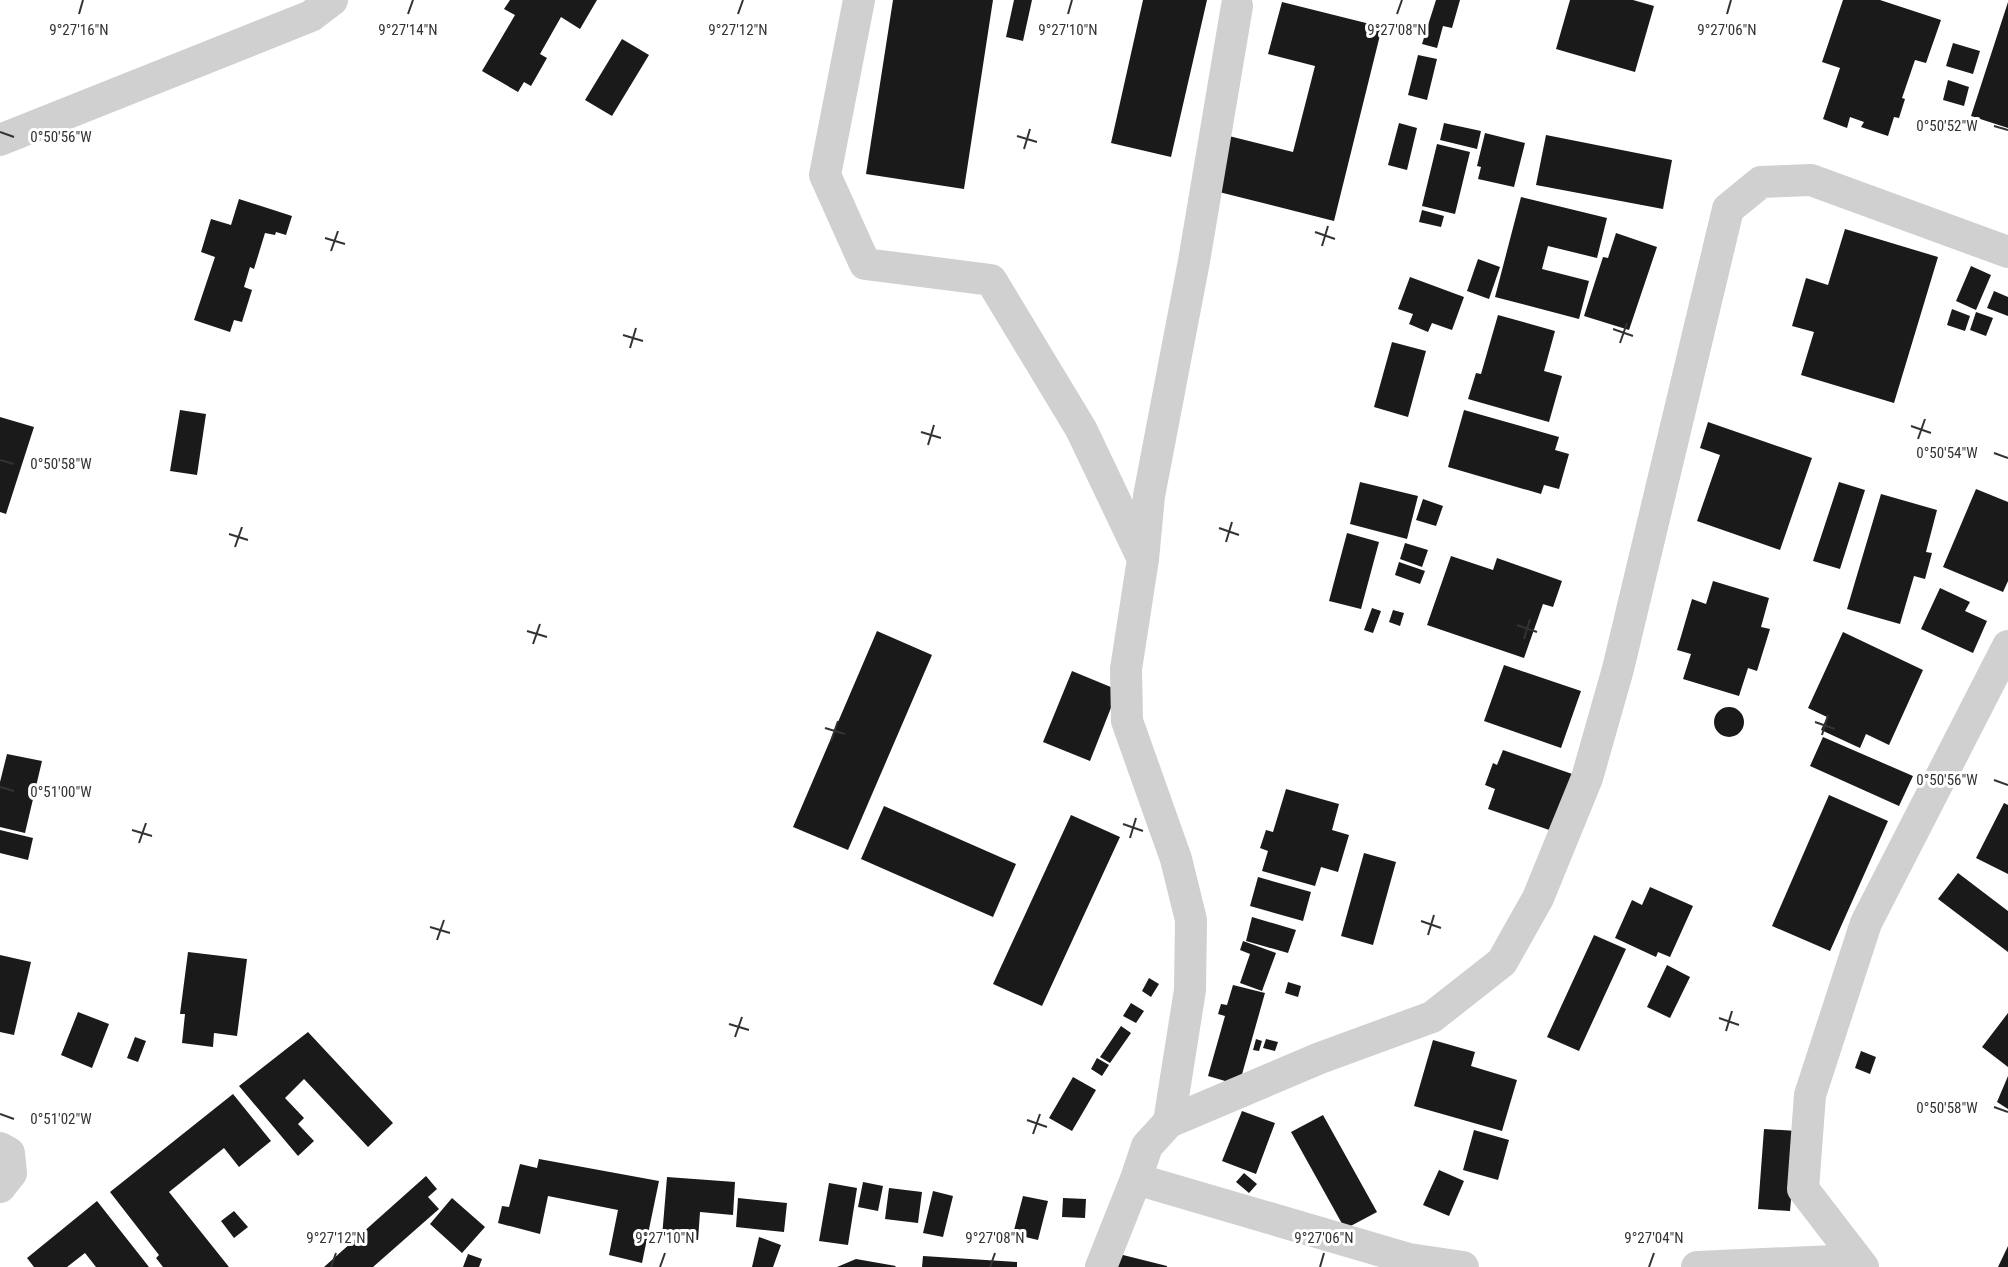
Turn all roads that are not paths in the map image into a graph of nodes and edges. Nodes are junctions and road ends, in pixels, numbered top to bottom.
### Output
1 (332, 0) edge
2 (859, 0) edge
3 (1237, 6) dead end
4 (0, 140) edge
5 (2008, 252) edge
6 (1143, 559) junction
7 (2008, 646) edge
8 (1168, 1122) junction
9 (0, 1148) edge
10 (1136, 1179) junction
11 (0, 1187) edge
12 (1405, 1263) edge
13 (1860, 1263) edge
14 (1101, 1267) edge
15 (1463, 1267) edge
16 (1697, 1267) edge

1 - 4 street
2 - 6 street
3 - 6 street
5 - 8 street
6 - 8 street
7 - 13 street
8 - 10 street
9 - 11 street
10 - 12 street
10 - 14 street
12 - 15 street
13 - 16 street

